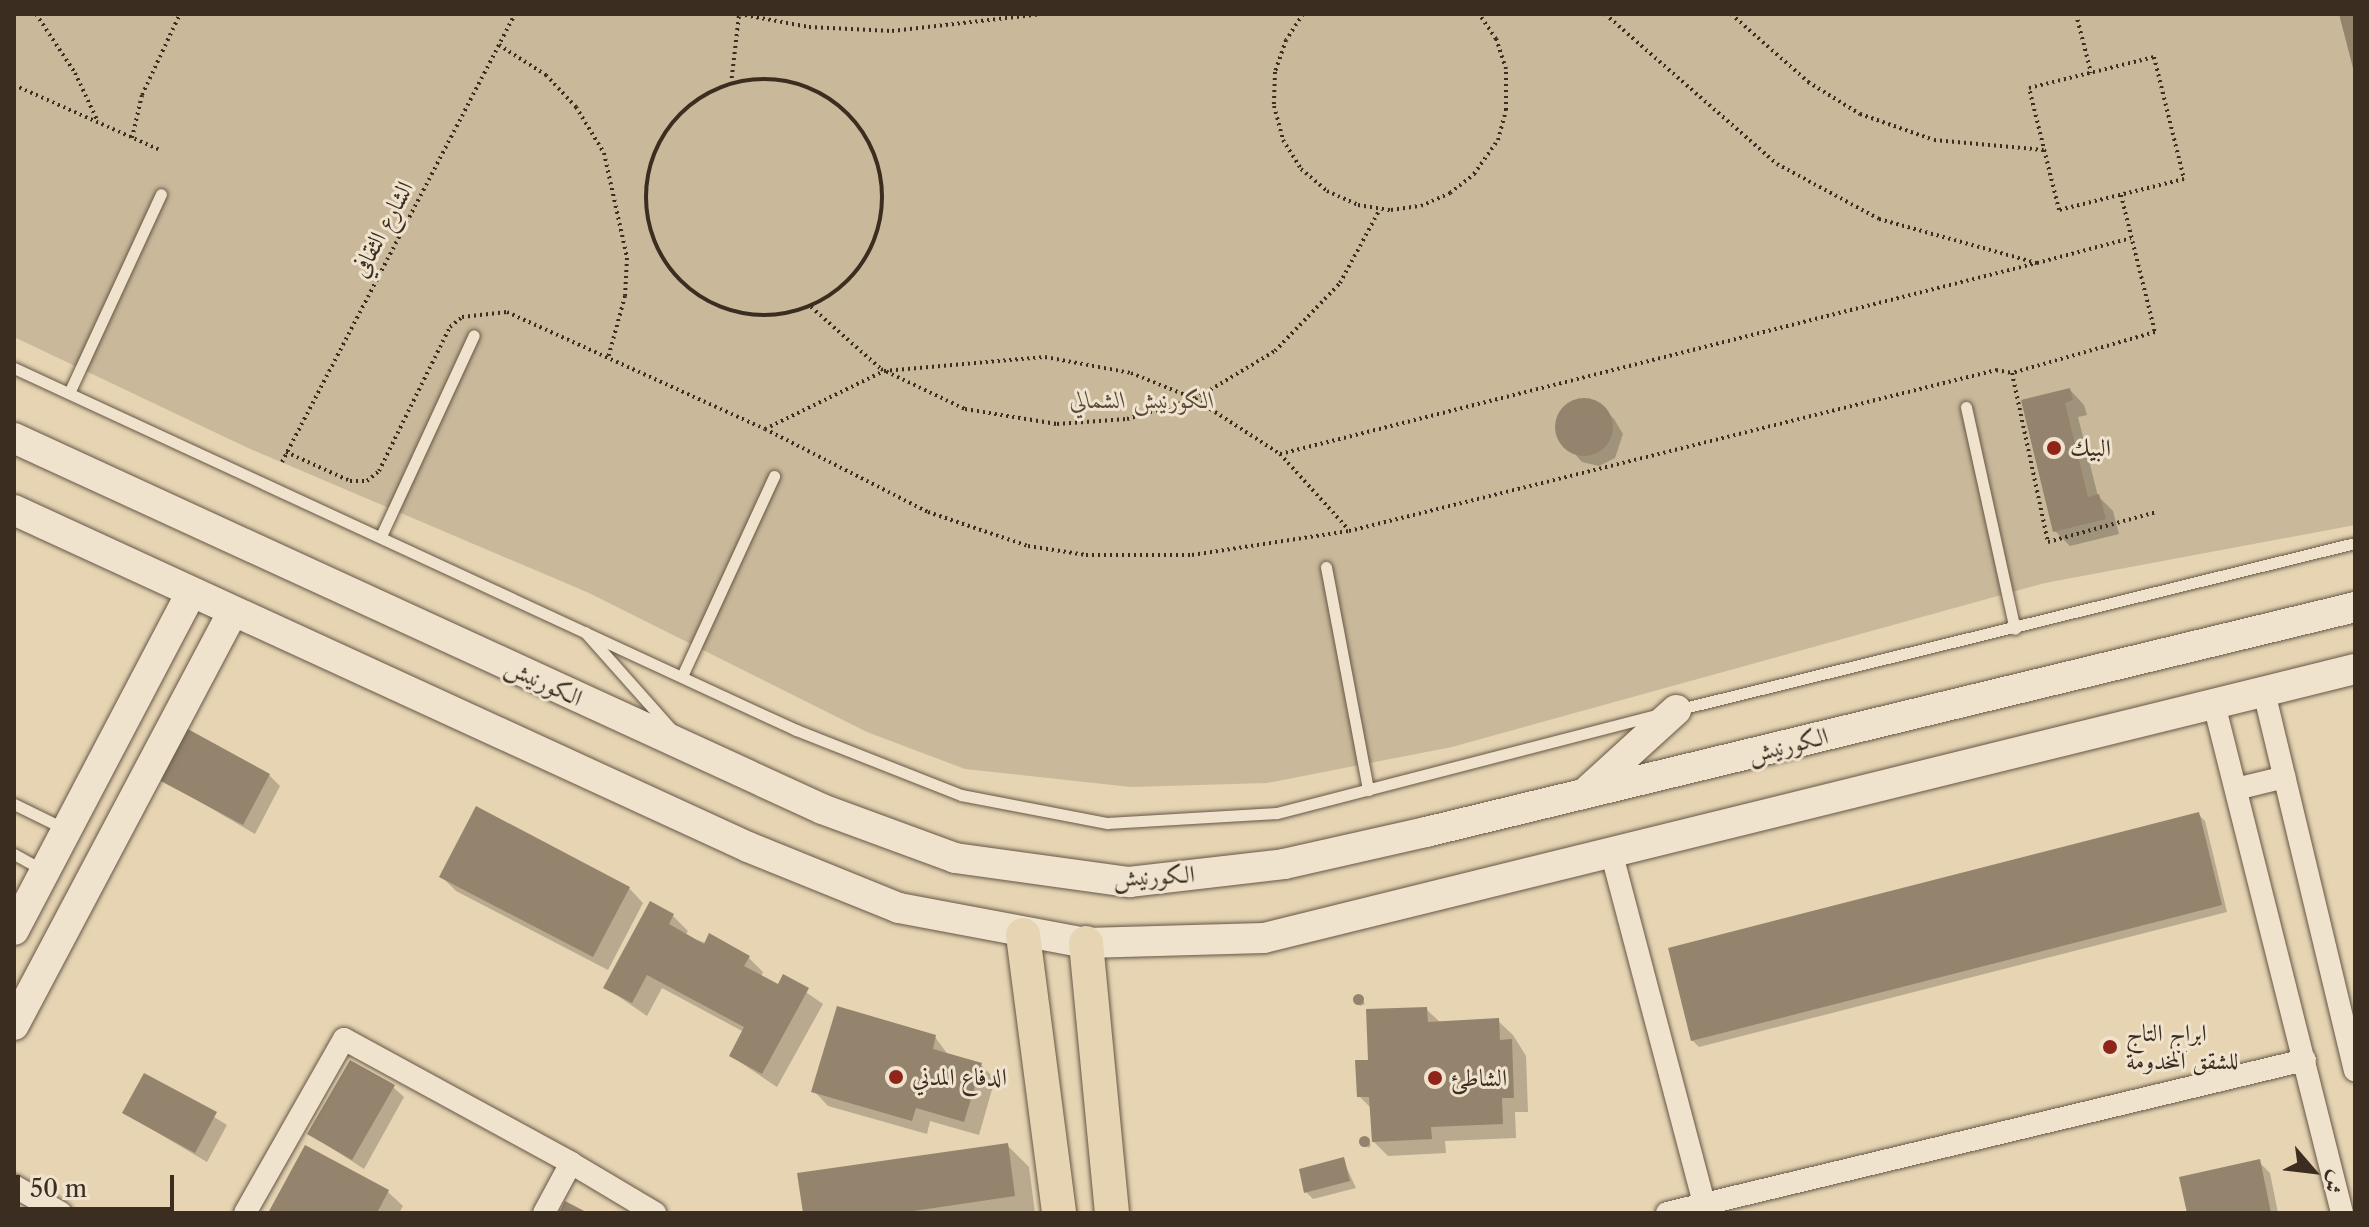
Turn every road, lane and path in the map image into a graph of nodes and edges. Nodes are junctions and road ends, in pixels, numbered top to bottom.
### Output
1 (36, 14) edge
2 (180, 14) edge
3 (515, 14) edge
4 (739, 14) edge
5 (1042, 14) edge
6 (1303, 14) edge
7 (1479, 14) edge
8 (1605, 14) edge
9 (1731, 14) edge
10 (2076, 14) edge
11 (499, 45) junction
12 (2091, 73) junction
13 (731, 84) junction
14 (14, 85) edge
15 (98, 123) junction
16 (132, 138) junction
17 (158, 149) dead end
18 (2044, 150) junction
19 (161, 194) dead end
20 (2121, 195) junction
21 (1380, 209) junction
22 (2131, 238) junction
23 (2037, 263) junction
24 (811, 307) junction
25 (474, 335) dead end
26 (608, 358) junction
27 (14, 368) edge
28 (884, 371) junction
29 (2012, 373) junction
30 (69, 393) junction
31 (1195, 399) junction
32 (1966, 407) dead end
33 (765, 429) junction
34 (14, 438) edge
35 (286, 452) junction
36 (1280, 454) junction
37 (282, 462) dead end
38 (774, 476) dead end
39 (14, 510) edge
40 (2156, 512) dead end
41 (1349, 531) junction
42 (381, 536) junction
43 (2355, 543) edge
44 (1326, 567) dead end
45 (191, 593) junction
46 (2355, 607) edge
47 (233, 612) junction
48 (582, 629) junction
49 (2015, 629) junction
50 (2355, 669) edge
51 (683, 674) junction
52 (2264, 692) junction
53 (2214, 704) junction
54 (1676, 710) junction
55 (688, 748) junction
56 (2285, 777) junction
57 (2236, 789) junction
58 (1368, 790) junction
59 (1583, 795) junction
60 (14, 804) edge
61 (67, 830) junction
62 (14, 854) edge
63 (1612, 855) junction
64 (45, 871) junction
65 (14, 930) edge
66 (1023, 935) junction
67 (1086, 943) junction
68 (14, 1025) edge
69 (2305, 1060) junction
70 (2355, 1070) edge
71 (571, 1163) junction
72 (14, 1186) edge
73 (1704, 1204) junction
74 (61, 1213) edge
75 (245, 1213) edge
76 (544, 1213) edge
77 (655, 1213) edge
78 (1059, 1213) edge
79 (1112, 1213) edge
80 (1667, 1213) edge
81 (2342, 1213) edge

1 - 15 path
2 - 16 path
3 - 11 path, الشارع الثقافي
4 - 5 path
4 - 13 path
6 - 21 path
7 - 21 path
8 - 23 path
9 - 18 path
10 - 12 path
11 - 26 path
11 - 35 path, الشارع الثقافي
12 - 18 path
12 - 20 path
13 - 24 path
13 - 24 path
14 - 15 path
15 - 16 path
16 - 17 path
18 - 20 path
19 - 30 lane
20 - 22 path
21 - 31 path
22 - 23 path
22 - 29 path
23 - 36 path
24 - 28 path
25 - 42 lane
26 - 33 path
26 - 35 path
27 - 30 lane
28 - 31 path
28 - 31 path
28 - 33 path
29 - 40 path
29 - 41 path
30 - 42 lane
31 - 36 path
32 - 49 lane
33 - 41 path
34 - 55 main road, الكورنيش
35 - 37 path, الشارع الثقافي
36 - 41 path
38 - 51 lane
39 - 45 main road
42 - 48 lane
43 - 49 lane
44 - 58 lane
45 - 47 main road
45 - 61 main road
46 - 59 main road, الكورنيش
47 - 66 main road
47 - 68 main road
48 - 51 lane
48 - 55 lane
49 - 54 lane
50 - 52 main road
51 - 58 lane
52 - 53 main road
52 - 56 street
53 - 57 street
53 - 63 main road
54 - 58 lane
54 - 59 main road
55 - 59 main road, الكورنيش
56 - 57 street
56 - 70 street
57 - 69 street
60 - 61 lane
61 - 64 main road
62 - 64 lane
63 - 67 main road
63 - 73 street
64 - 65 main road
66 - 67 main road
66 - 78 main road
67 - 79 main road
69 - 73 street
69 - 81 street
71 - 75 street
71 - 76 street
71 - 77 street
72 - 74 street
73 - 80 street

